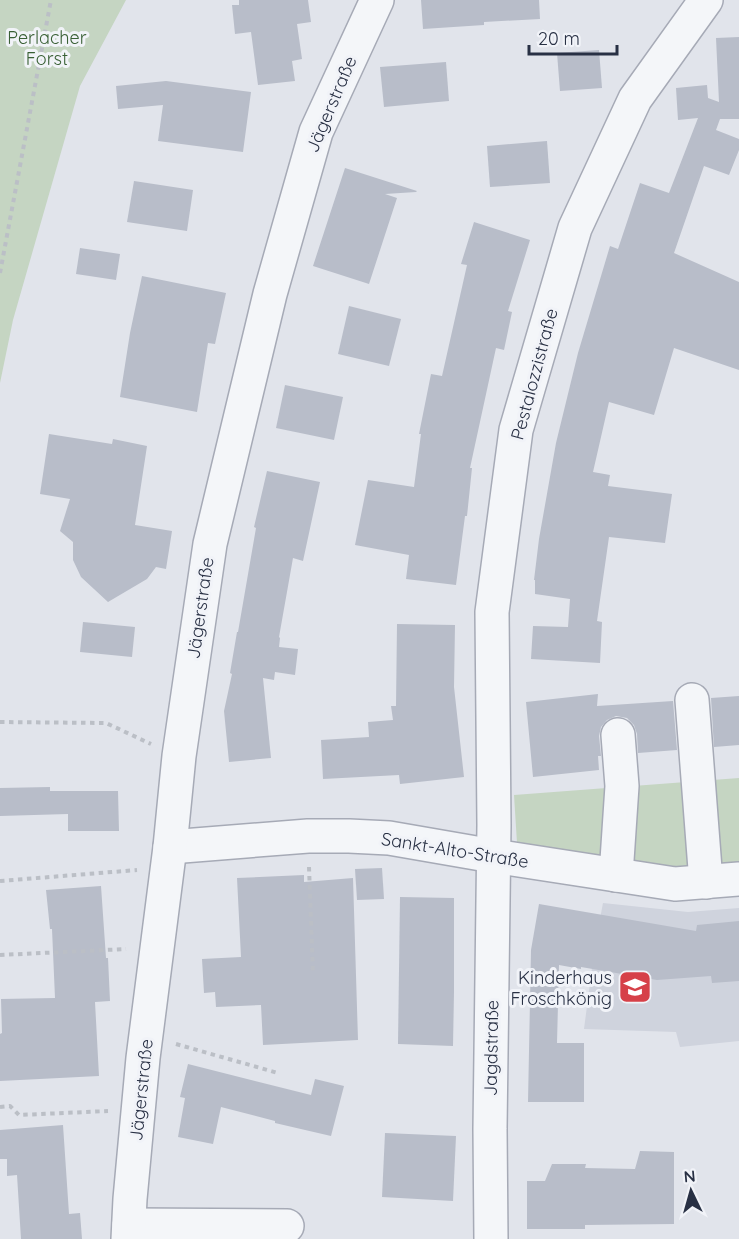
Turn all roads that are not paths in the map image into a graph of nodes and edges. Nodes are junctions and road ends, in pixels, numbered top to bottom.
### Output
1 (377, 0) edge
2 (705, 0) edge
3 (692, 700) dead end
4 (618, 735) dead end
5 (493, 856) junction
6 (168, 857) junction
7 (616, 875) junction
8 (739, 879) edge
9 (706, 882) junction
10 (287, 1226) dead end
11 (128, 1232) edge
12 (491, 1239) edge

1 - 6 street, Jägerstraße
2 - 5 street, Pestalozzistraße
3 - 9 street
4 - 7 street
5 - 6 street, Sankt-Alto-Straße
5 - 7 street, Sankt-Alto-Straße
5 - 12 street, Jagdstraße
6 - 11 street, Jägerstraße
7 - 9 street, Sankt-Alto-Straße
8 - 9 street, Sankt-Alto-Straße
10 - 11 street

